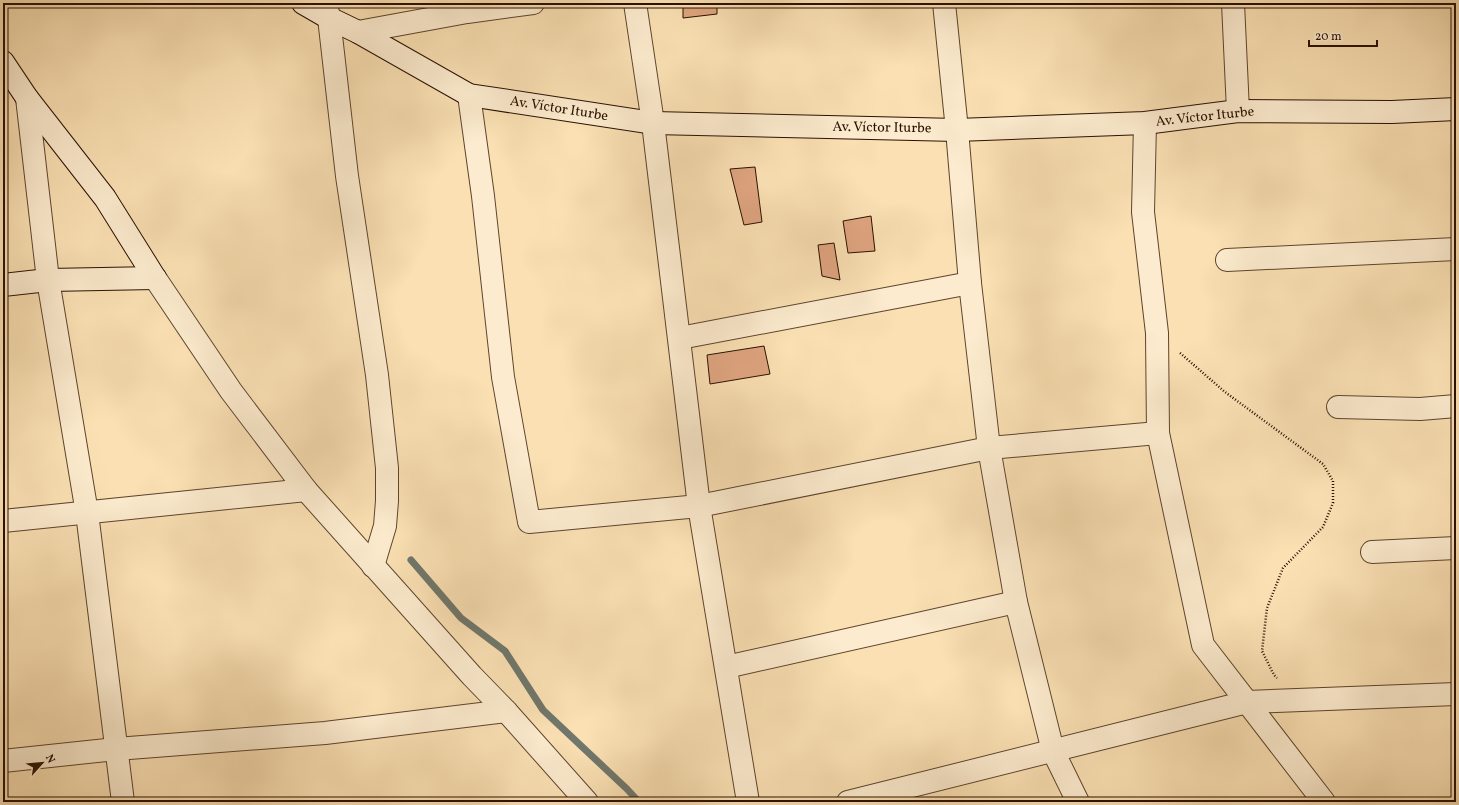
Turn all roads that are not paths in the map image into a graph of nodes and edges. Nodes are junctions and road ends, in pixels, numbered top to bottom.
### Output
1 (303, 3) edge
2 (533, 3) edge
3 (635, 3) edge
4 (944, 3) edge
5 (1233, 3) edge
6 (328, 10) edge
7 (358, 32) junction
8 (3, 62) edge
9 (469, 95) junction
10 (27, 98) junction
11 (1456, 109) edge
12 (1238, 111) junction
13 (653, 123) junction
14 (1145, 123) junction
15 (957, 130) junction
16 (1456, 249) edge
17 (1227, 260) dead end
18 (155, 278) junction
19 (48, 280) junction
20 (970, 283) junction
21 (3, 285) edge
22 (680, 338) junction
23 (1456, 406) edge
24 (1338, 407) dead end
25 (1158, 434) junction
26 (989, 448) junction
27 (306, 490) junction
28 (699, 506) junction
29 (87, 513) junction
30 (3, 521) edge
31 (1456, 548) edge
32 (1372, 552) dead end
33 (373, 566) junction
34 (1016, 602) junction
35 (726, 667) junction
36 (1456, 694) edge
37 (1247, 702) junction
38 (506, 711) junction
39 (116, 749) junction
40 (1053, 751) junction
41 (3, 761) edge
42 (122, 802) edge
43 (587, 802) edge
44 (748, 802) edge
45 (848, 802) edge
46 (1078, 802) edge
47 (1324, 802) edge

1 - 6 street, Av. Víctor Iturbe
2 - 7 street
3 - 13 street
4 - 15 street
5 - 12 street
6 - 7 street, Av. Víctor Iturbe
6 - 33 street
7 - 9 street, Av. Víctor Iturbe
8 - 10 street
9 - 13 street, Av. Víctor Iturbe
9 - 28 street
10 - 18 street
10 - 19 street
11 - 12 street, Av. Víctor Iturbe
12 - 14 street, Av. Víctor Iturbe
13 - 15 street, Av. Víctor Iturbe
13 - 22 street
14 - 15 street, Av. Víctor Iturbe
14 - 25 street
15 - 20 street
16 - 17 street
18 - 19 street
18 - 27 street
19 - 21 street
19 - 29 street
20 - 22 street
20 - 26 street
22 - 28 street
23 - 24 street
25 - 26 street
25 - 37 street
26 - 28 street
26 - 34 street
27 - 29 street
27 - 33 street
28 - 35 street
29 - 30 street
29 - 39 street
31 - 32 street
33 - 38 street
34 - 35 street
34 - 40 street
35 - 44 street
36 - 37 street
37 - 40 street
37 - 47 street
38 - 39 street
38 - 43 street
39 - 41 street
39 - 42 street
40 - 45 street
40 - 46 street

